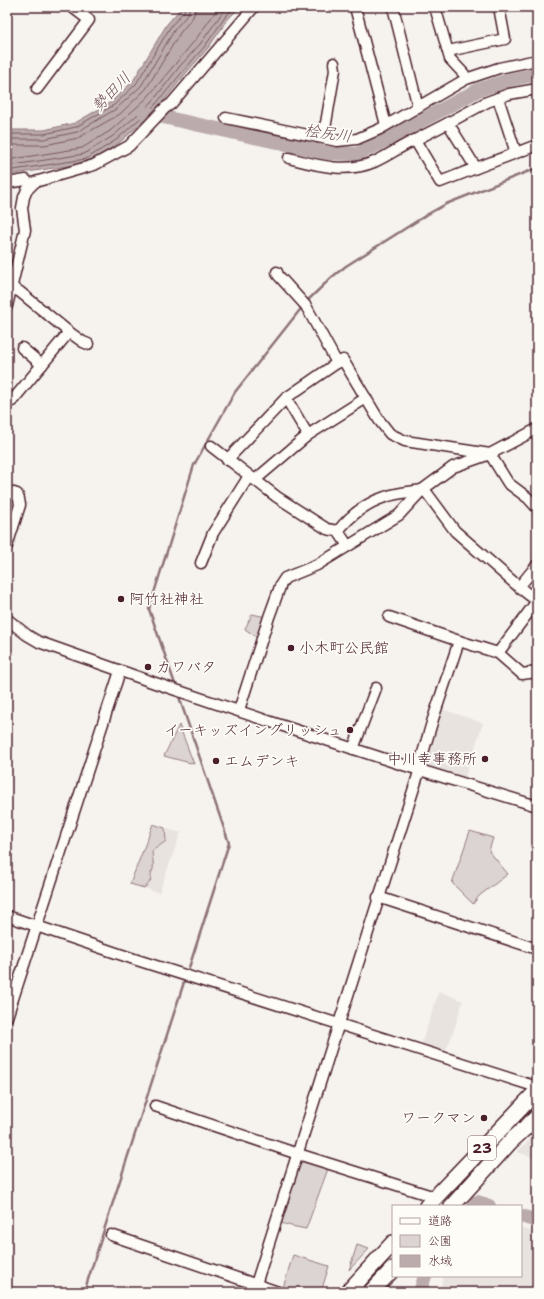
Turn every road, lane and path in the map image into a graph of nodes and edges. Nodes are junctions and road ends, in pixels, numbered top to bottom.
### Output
1 (72, 7) edge
2 (254, 7) edge
3 (355, 7) edge
4 (393, 7) edge
5 (435, 7) edge
6 (499, 7) edge
7 (448, 51) junction
8 (537, 60) edge
9 (334, 63) dead end
10 (466, 79) junction
11 (37, 89) dead end
12 (536, 92) edge
13 (498, 98) junction
14 (418, 107) junction
15 (226, 118) dead end
16 (448, 123) junction
17 (386, 125) junction
18 (324, 127) junction
19 (318, 136) junction
20 (415, 140) junction
21 (339, 141) junction
22 (537, 145) edge
23 (516, 152) junction
24 (289, 158) dead end
25 (476, 168) junction
26 (7, 183) edge
27 (30, 185) junction
28 (277, 272) dead end
29 (12, 288) junction
30 (7, 306) edge
31 (69, 332) junction
32 (88, 344) dead end
33 (22, 348) dead end
34 (337, 363) junction
35 (42, 365) junction
36 (286, 398) junction
37 (366, 398) junction
38 (13, 401) edge
39 (537, 429) edge
40 (308, 435) junction
41 (211, 446) dead end
42 (490, 454) junction
43 (227, 460) junction
44 (252, 478) junction
45 (423, 489) junction
46 (7, 491) edge
47 (537, 508) edge
48 (338, 531) junction
49 (7, 546) edge
50 (348, 546) junction
51 (201, 563) dead end
52 (537, 565) edge
53 (519, 587) junction
54 (537, 601) edge
55 (389, 618) dead end
56 (7, 619) edge
57 (459, 641) junction
58 (498, 653) junction
59 (120, 671) junction
60 (537, 672) edge
61 (376, 688) dead end
62 (239, 710) junction
63 (353, 749) junction
64 (419, 770) junction
65 (537, 806) edge
66 (378, 897) junction
67 (7, 916) edge
68 (36, 926) junction
69 (537, 949) edge
70 (7, 1017) edge
71 (338, 1023) junction
72 (537, 1087) edge
73 (537, 1091) edge
74 (155, 1106) dead end
75 (537, 1116) edge
76 (298, 1154) junction
77 (431, 1202) edge
78 (453, 1205) edge
79 (111, 1235) dead end
80 (392, 1244) edge
81 (392, 1269) edge
82 (256, 1284) junction
83 (278, 1292) edge
84 (348, 1292) edge
85 (371, 1292) edge

1 - 11 street
2 - 27 street
3 - 17 street
4 - 14 street
5 - 7 street
6 - 7 street
7 - 10 street
8 - 10 street
9 - 18 street
10 - 14 street
12 - 13 street
13 - 16 street
13 - 23 street
14 - 17 street
15 - 19 street
16 - 20 street
16 - 25 street
17 - 21 street
18 - 19 street
18 - 21 street
19 - 21 street
20 - 24 street
20 - 25 street
22 - 23 street
23 - 25 street
26 - 27 street
27 - 29 street
28 - 34 street
29 - 30 street
29 - 31 street
31 - 32 street
31 - 35 street
33 - 35 street
34 - 36 street
34 - 37 street
35 - 38 street
36 - 40 street
36 - 43 street
37 - 40 street
37 - 42 street
39 - 42 street
40 - 44 street
41 - 43 street
42 - 45 street
42 - 47 street
43 - 44 street
44 - 48 street
44 - 51 street
45 - 48 street
45 - 50 street
45 - 53 street
46 - 49 street
48 - 50 street
50 - 62 street
52 - 53 street
53 - 54 street
54 - 58 street
55 - 57 street
56 - 59 street
57 - 58 street
57 - 64 street
58 - 60 street
59 - 62 street
59 - 68 street
61 - 63 street
62 - 63 street
63 - 64 street
64 - 65 street
64 - 66 street
66 - 69 street
66 - 71 street
67 - 68 street
68 - 70 street
68 - 71 street
71 - 72 street
71 - 76 street
73 - 77 highway, 23
74 - 76 street
75 - 78 highway, 23
76 - 77 street
76 - 82 street
79 - 82 street
80 - 84 highway
81 - 85 highway
82 - 83 street

